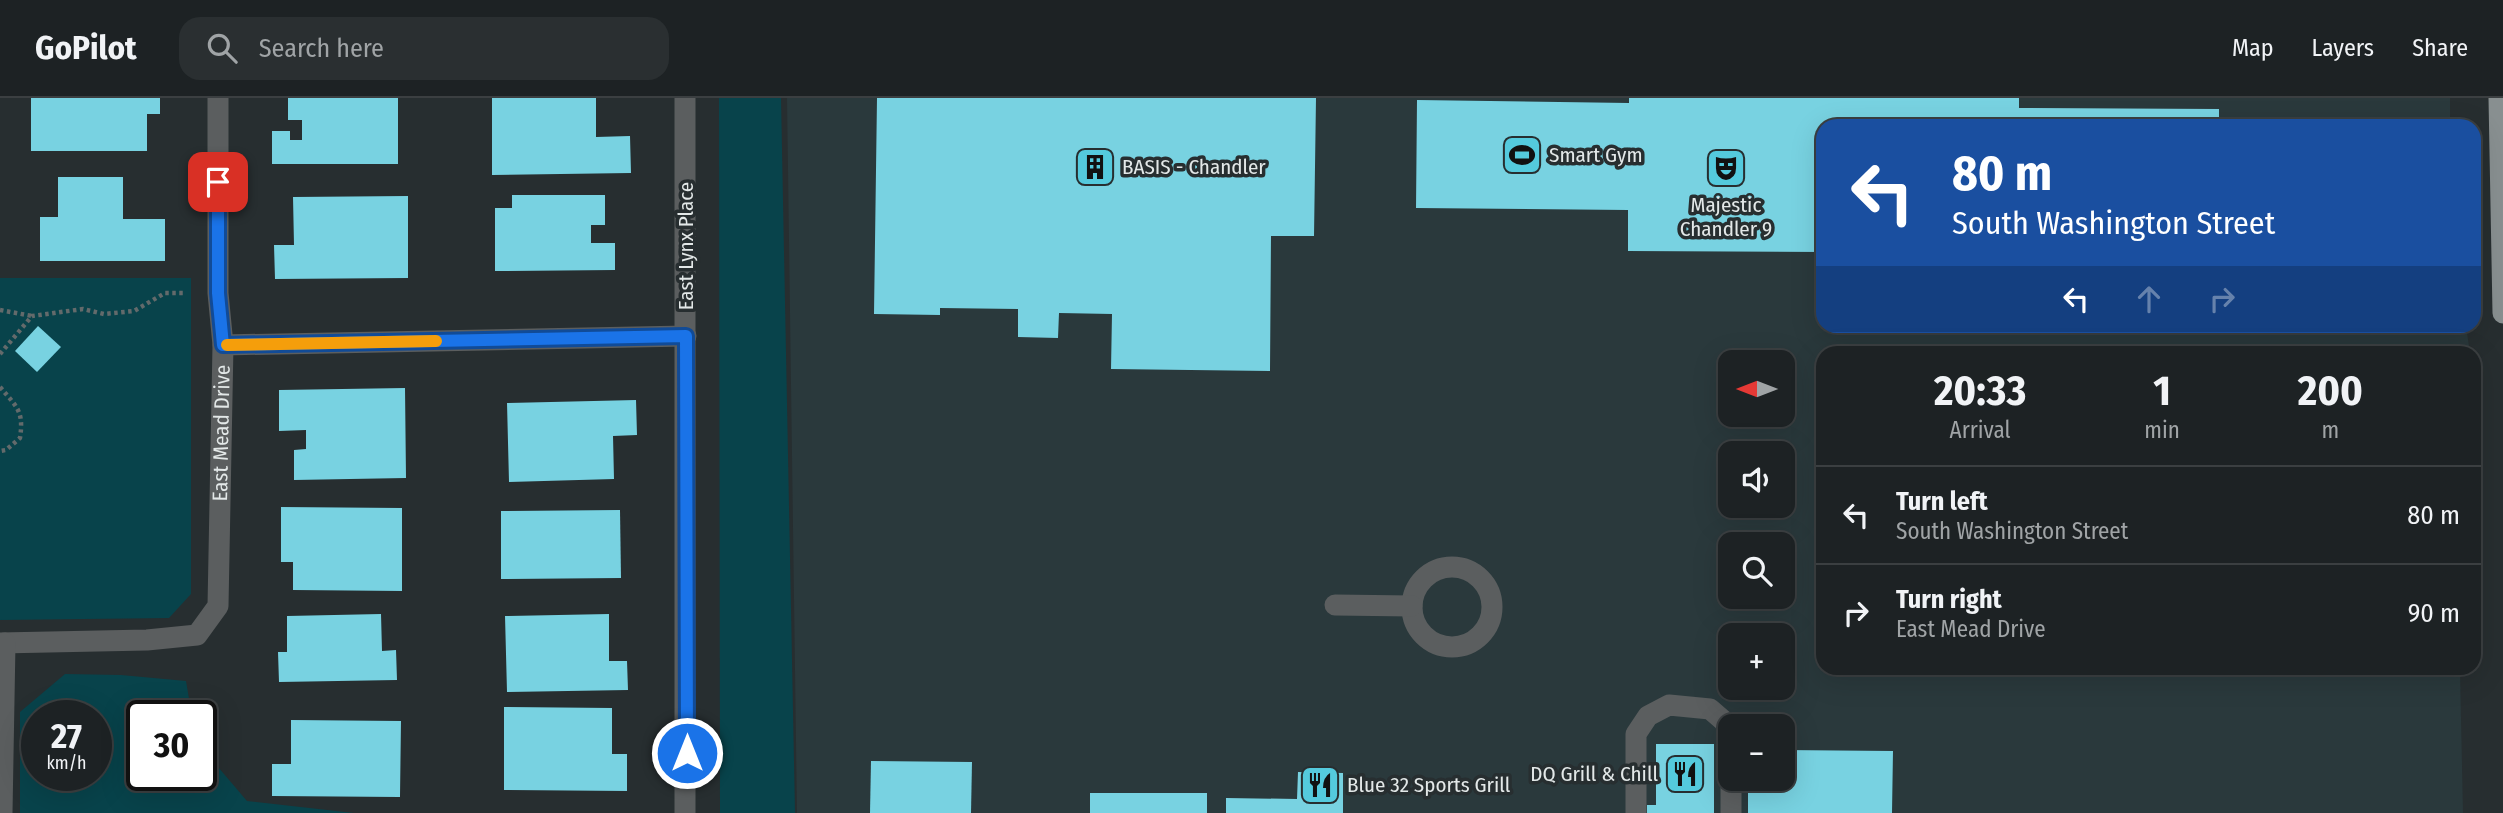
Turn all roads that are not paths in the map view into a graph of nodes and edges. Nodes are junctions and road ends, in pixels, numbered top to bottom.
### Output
1 (218, 98) edge
2 (685, 98) edge
3 (2499, 98) edge
4 (2503, 313) edge
5 (686, 336) junction
6 (223, 345) junction
7 (1335, 605) dead end
8 (1412, 606) dead end
9 (3, 643) edge
10 (1718, 716) edge
11 (1731, 791) edge
12 (2, 813) edge
13 (685, 813) edge
14 (1636, 813) edge
15 (1731, 813) edge

1 - 6 street, East Mead Drive
2 - 5 street, East Lynx Place
3 - 4 main road
5 - 6 street
5 - 13 street, East Lynx Place
6 - 9 street, East Mead Drive
7 - 8 street
9 - 12 street
10 - 14 street
11 - 15 street

